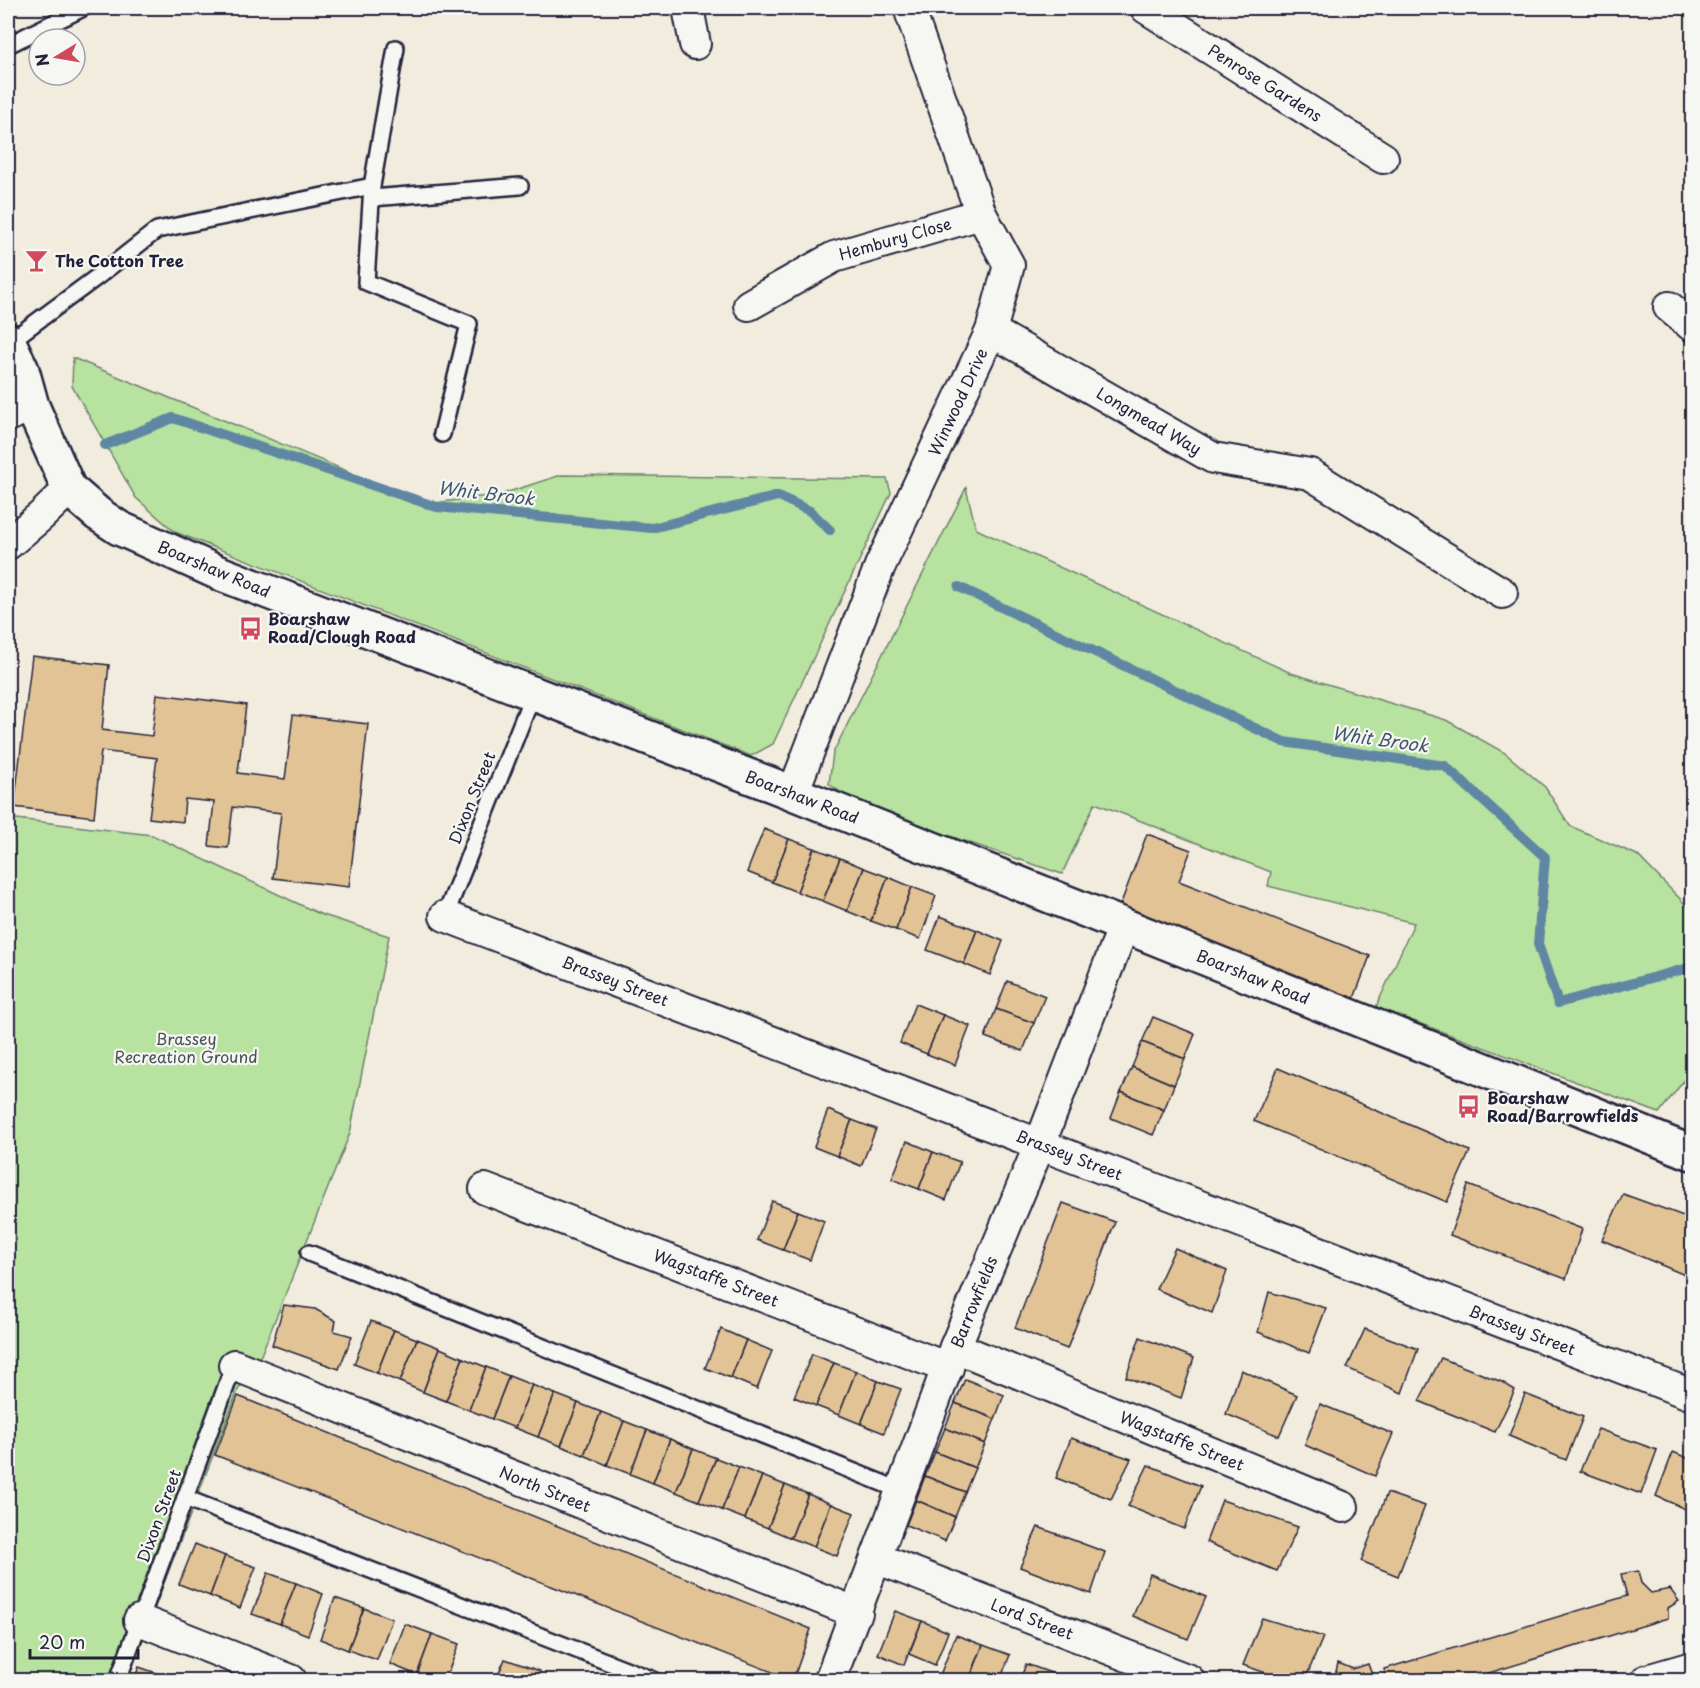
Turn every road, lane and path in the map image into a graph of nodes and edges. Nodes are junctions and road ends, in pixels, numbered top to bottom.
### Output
1 (83, 8) edge
2 (688, 8) edge
3 (909, 8) edge
4 (1146, 8) edge
5 (695, 44) dead end
6 (8, 45) edge
7 (396, 48) dead end
8 (1383, 158) dead end
9 (520, 186) dead end
10 (372, 192) junction
11 (981, 214) junction
12 (749, 305) dead end
13 (1669, 307) dead end
14 (1692, 326) edge
15 (991, 331) junction
16 (8, 341) edge
17 (20, 411) edge
18 (442, 434) dead end
19 (69, 489) junction
20 (8, 544) edge
21 (1502, 593) dead end
22 (533, 694) junction
23 (793, 793) junction
24 (445, 916) joint
25 (1124, 925) junction
26 (1040, 1144) junction
27 (1692, 1153) edge
28 (485, 1189) dead end
29 (309, 1253) dead end
30 (952, 1358) junction
31 (234, 1365) joint
32 (1692, 1395) edge
33 (902, 1491) junction
34 (184, 1498) junction
35 (1343, 1507) dead end
36 (876, 1558) junction
37 (856, 1612) junction
38 (139, 1620) junction
39 (1692, 1667) edge
40 (118, 1680) edge
41 (291, 1680) edge
42 (654, 1680) edge
43 (830, 1680) edge
44 (1189, 1680) edge
45 (1647, 1680) edge

1 - 6 lane
2 - 5 street
3 - 11 street, Winwood Drive
4 - 8 street, Penrose Gardens
7 - 10 lane
9 - 10 lane
10 - 16 lane
10 - 18 lane
11 - 12 street, Hembury Close
11 - 15 street, Winwood Drive
13 - 14 street
15 - 21 street, Longmead Way
15 - 23 street, Winwood Drive
16 - 17 street, Boarshaw Road
17 - 19 street, Boarshaw Road
19 - 20 street
19 - 22 street, Boarshaw Road
22 - 23 street, Boarshaw Road
22 - 24 lane, Dixon Street
23 - 25 street, Boarshaw Road
24 - 26 street, Brassey Street
25 - 26 street, Barrowfields
25 - 27 street, Boarshaw Road
26 - 30 street, Barrowfields
26 - 32 street, Brassey Street
28 - 30 street, Wagstaffe Street
29 - 33 lane
30 - 33 street, Barrowfields
30 - 35 street, Wagstaffe Street
31 - 34 lane, Dixon Street
31 - 37 street, North Street
33 - 36 street, Barrowfields
34 - 38 lane, Dixon Street
34 - 42 lane
36 - 37 street, Barrowfields
36 - 44 street, Lord Street
37 - 43 street, Barrowfields
38 - 40 lane, Dixon Street
38 - 41 street
39 - 45 street

